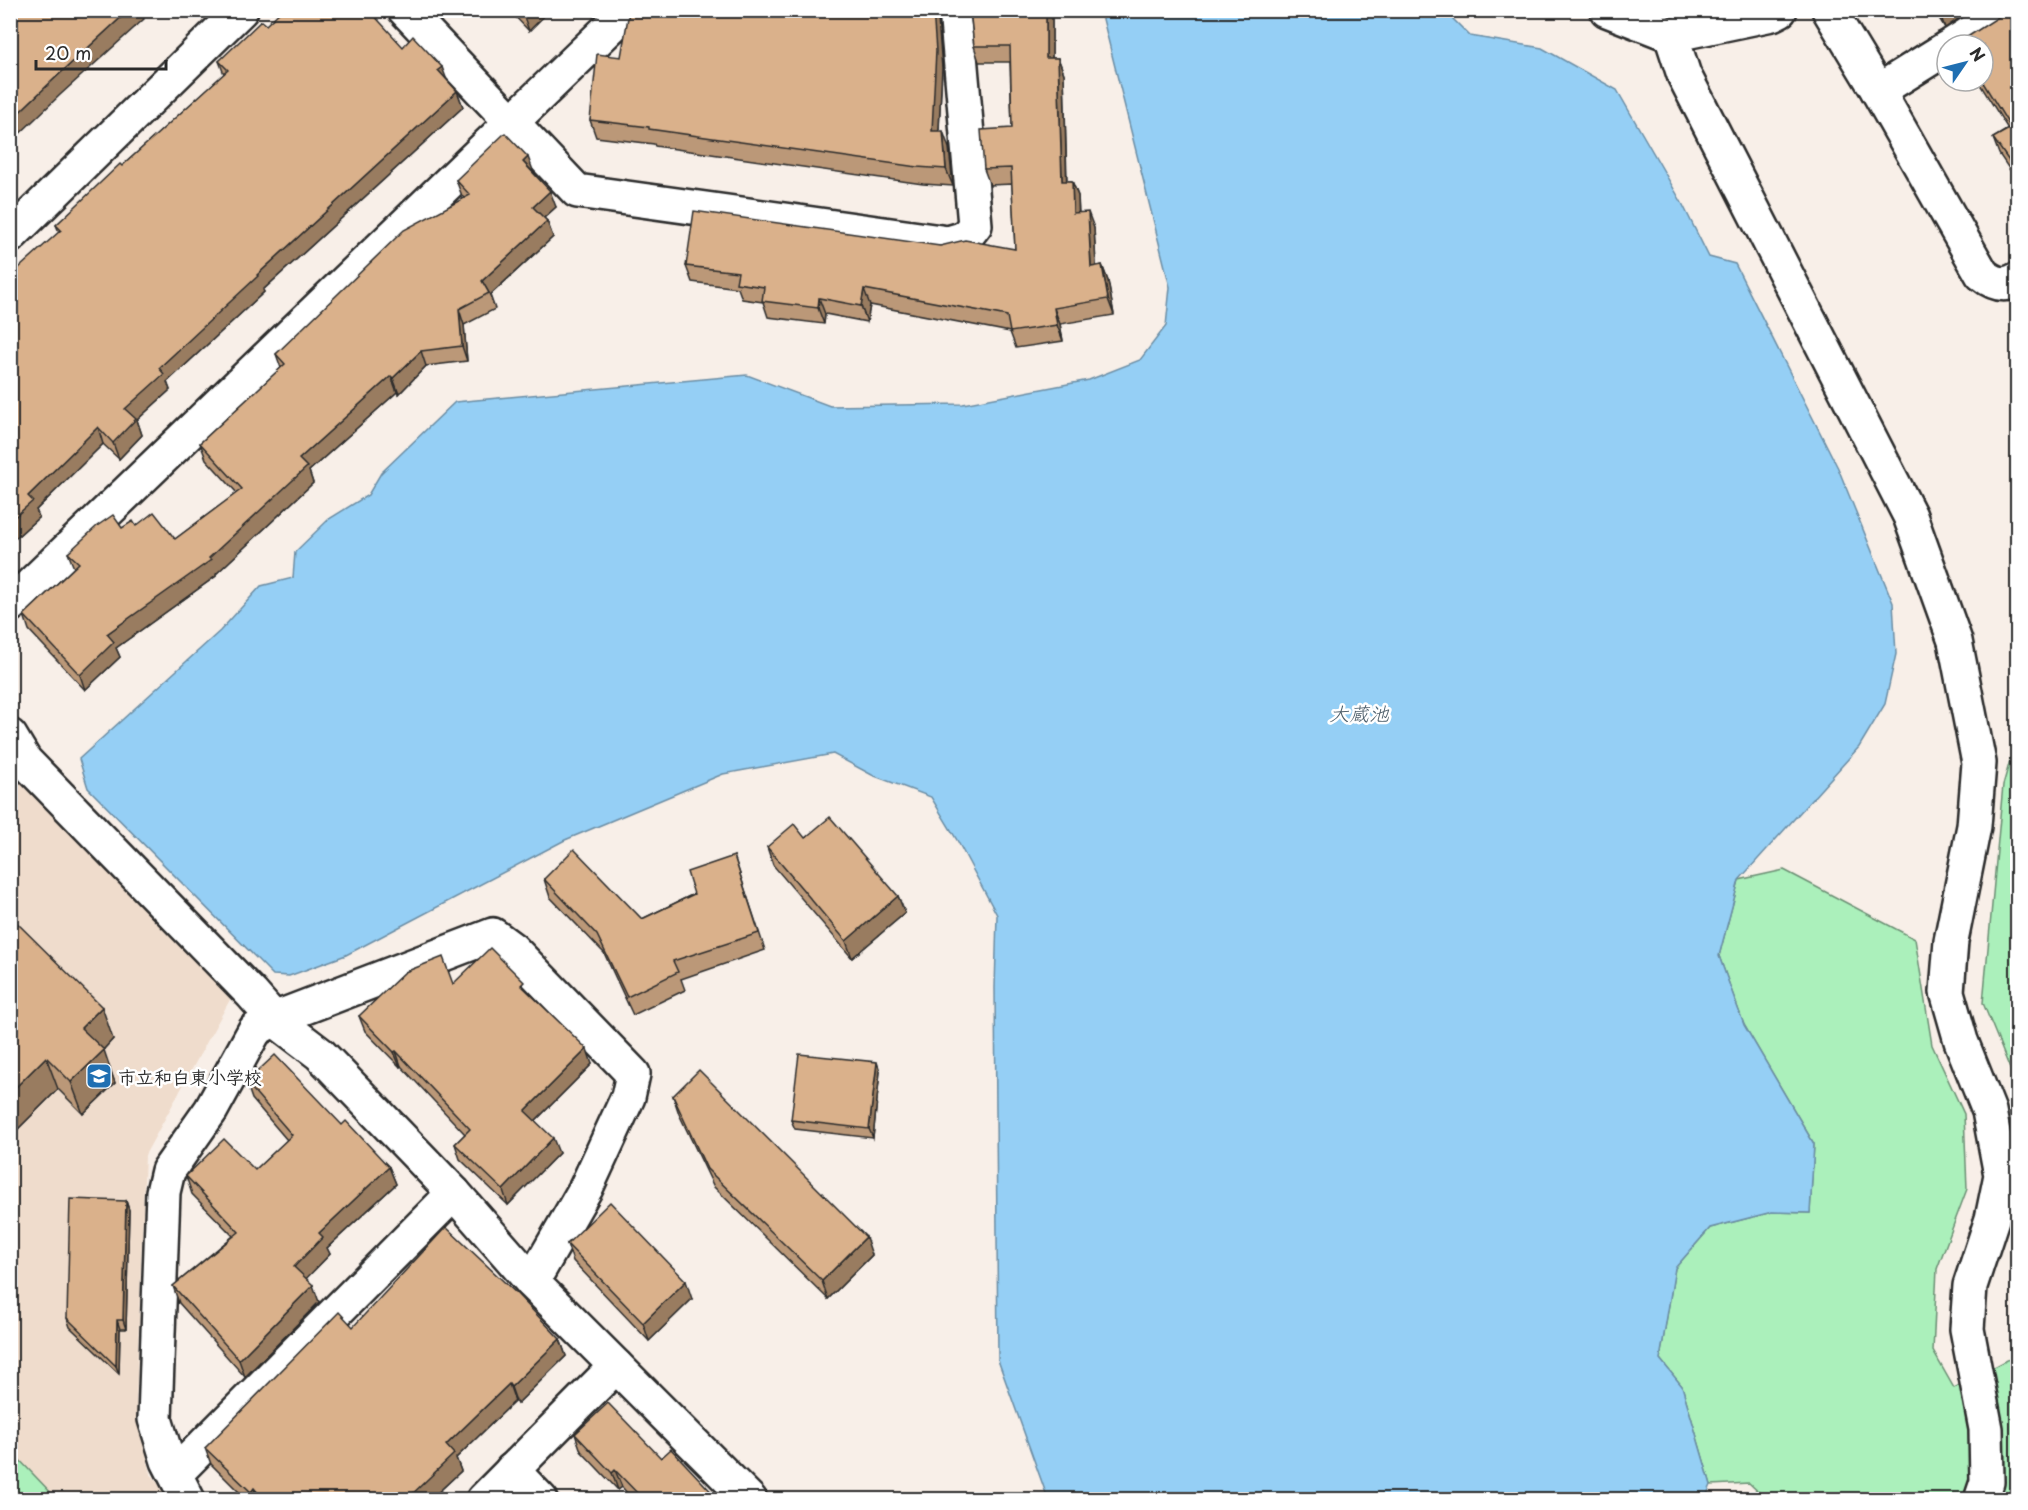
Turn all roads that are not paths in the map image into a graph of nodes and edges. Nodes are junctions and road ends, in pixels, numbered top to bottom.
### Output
1 (241, 10) edge
2 (405, 10) edge
3 (628, 10) edge
4 (956, 10) edge
5 (1607, 10) edge
6 (1780, 10) edge
7 (1829, 10) edge
8 (2007, 10) edge
9 (1971, 33) edge
10 (1671, 35) junction
11 (1935, 55) edge
12 (1878, 91) junction
13 (512, 123) junction
14 (10, 236) edge
15 (2018, 279) edge
16 (10, 605) edge
17 (10, 736) edge
18 (274, 1018) junction
19 (454, 1194) junction
20 (532, 1282) junction
21 (616, 1365) junction
22 (512, 1470) junction
23 (182, 1486) edge
24 (483, 1500) edge
25 (541, 1500) edge
26 (750, 1500) edge
27 (1981, 1500) edge

1 - 14 street
2 - 13 street
3 - 13 street
4 - 13 street
5 - 10 street
6 - 10 street
7 - 12 street
8 - 9 street
10 - 27 street
11 - 12 street
12 - 15 street
13 - 16 street
17 - 18 street
18 - 19 street
18 - 20 street
18 - 23 street
19 - 20 street
19 - 23 street
20 - 21 street
21 - 22 street
21 - 26 street
22 - 24 street
22 - 25 street

